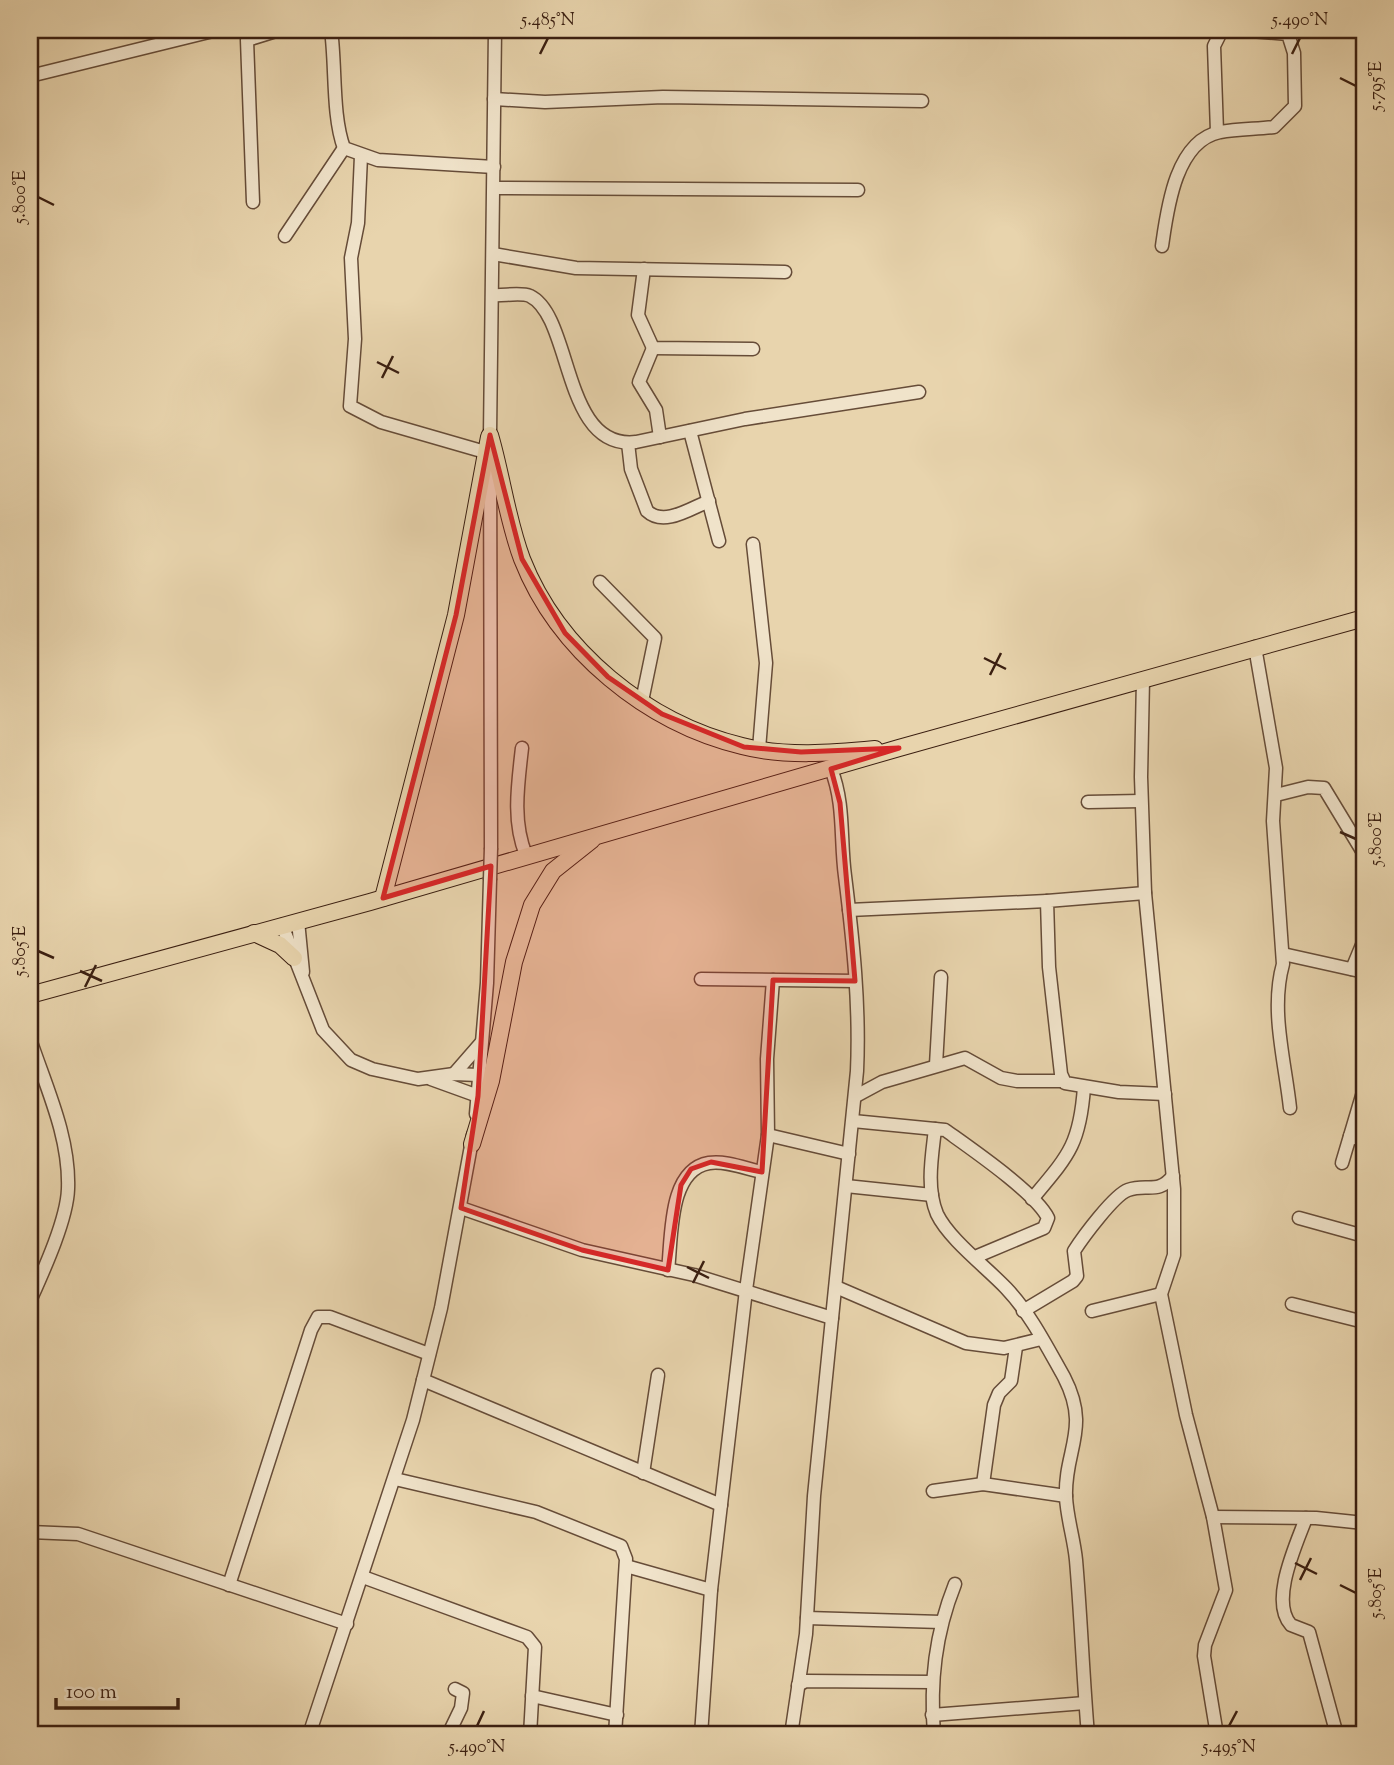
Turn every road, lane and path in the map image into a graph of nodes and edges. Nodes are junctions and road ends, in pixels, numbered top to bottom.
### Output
1 (218, 30) edge
2 (279, 30) edge
3 (331, 30) edge
4 (495, 30) edge
5 (1222, 30) edge
6 (1238, 30) edge
7 (184, 34) edge
8 (30, 76) edge
9 (495, 99) junction
10 (922, 102) dead end
11 (1217, 132) junction
12 (344, 148) junction
13 (361, 156) junction
14 (494, 167) junction
15 (494, 188) junction
16 (858, 190) dead end
17 (253, 202) dead end
18 (285, 236) dead end
19 (1162, 246) dead end
20 (493, 254) junction
21 (643, 269) junction
22 (785, 272) dead end
23 (493, 295) junction
24 (653, 348) junction
25 (753, 349) dead end
26 (919, 392) dead end
27 (690, 431) junction
28 (490, 435) junction
29 (660, 437) junction
30 (628, 443) junction
31 (485, 452) junction
32 (709, 500) junction
33 (719, 541) dead end
34 (753, 544) dead end
35 (600, 582) dead end
36 (1364, 618) edge
37 (1255, 647) junction
38 (1143, 679) junction
39 (642, 701) junction
40 (523, 748) dead end
41 (899, 748) junction
42 (760, 749) junction
43 (831, 769) junction
44 (1276, 795) junction
45 (1141, 801) junction
46 (1088, 802) dead end
47 (606, 832) junction
48 (1364, 854) edge
49 (526, 855) junction
50 (1145, 893) junction
51 (383, 898) junction
52 (1047, 901) junction
53 (849, 910) junction
54 (290, 923) junction
55 (254, 933) junction
56 (1364, 940) edge
57 (1283, 954) junction
58 (294, 958) junction
59 (1358, 970) edge
60 (303, 975) junction
61 (942, 977) dead end
62 (701, 979) dead end
63 (773, 979) junction
64 (855, 981) junction
65 (30, 995) edge
66 (30, 1039) edge
67 (482, 1043) junction
68 (936, 1065) junction
69 (454, 1074) junction
70 (478, 1075) junction
71 (430, 1079) junction
72 (1062, 1080) junction
73 (1084, 1087) junction
74 (1364, 1089) edge
75 (1166, 1094) junction
76 (478, 1096) junction
77 (856, 1096) junction
78 (1290, 1108) dead end
79 (853, 1121) junction
80 (935, 1129) junction
81 (768, 1135) junction
82 (1350, 1136) junction
83 (1364, 1142) edge
84 (472, 1144) junction
85 (849, 1154) junction
86 (1342, 1163) dead end
87 (762, 1172) junction
88 (1173, 1177) junction
89 (846, 1186) junction
90 (932, 1195) junction
91 (1032, 1199) junction
92 (461, 1208) junction
93 (1299, 1219) dead end
94 (1364, 1236) edge
95 (975, 1257) junction
96 (668, 1270) junction
97 (836, 1287) junction
98 (746, 1290) junction
99 (1161, 1294) junction
100 (30, 1301) edge
101 (1292, 1304) dead end
102 (1024, 1311) junction
103 (1092, 1311) dead end
104 (832, 1318) junction
105 (1364, 1322) edge
106 (1041, 1339) junction
107 (1016, 1347) junction
108 (429, 1353) junction
109 (658, 1375) dead end
110 (423, 1380) junction
111 (643, 1472) junction
112 (395, 1479) junction
113 (983, 1484) junction
114 (933, 1491) dead end
115 (1066, 1496) junction
116 (721, 1505) junction
117 (1213, 1517) junction
118 (1306, 1518) junction
119 (1364, 1523) edge
120 (30, 1532) edge
121 (625, 1566) junction
122 (363, 1577) junction
123 (955, 1584) dead end
124 (229, 1585) junction
125 (711, 1590) junction
126 (807, 1618) junction
127 (941, 1622) junction
128 (346, 1624) junction
129 (932, 1682) junction
130 (798, 1685) junction
131 (455, 1689) dead end
132 (532, 1696) junction
133 (1085, 1703) junction
134 (617, 1714) junction
135 (933, 1715) junction
136 (309, 1735) edge
137 (448, 1735) edge
138 (530, 1735) edge
139 (615, 1735) edge
140 (701, 1735) edge
141 (791, 1735) edge
142 (934, 1735) edge
143 (1088, 1735) edge
144 (1217, 1735) edge
145 (1337, 1735) edge

1 - 7 street
2 - 17 street
3 - 12 street
4 - 9 street
5 - 11 street
6 - 11 street
7 - 8 street
9 - 10 street
9 - 14 street
11 - 19 street
12 - 13 street
12 - 18 street
13 - 14 street
13 - 31 street
14 - 15 street
15 - 16 street
15 - 20 street
20 - 21 street
20 - 23 street
21 - 22 street
21 - 24 street
23 - 28 street
23 - 30 street
24 - 25 street
24 - 29 street
26 - 27 street
27 - 29 street
27 - 32 street
28 - 31 main road
28 - 39 main road
28 - 67 street, bridge
29 - 30 street
30 - 32 street
31 - 51 main road
32 - 33 street
34 - 42 street
35 - 39 street
36 - 37 main road
37 - 38 main road
37 - 44 street
38 - 41 main road
38 - 45 street
39 - 42 main road
40 - 49 street
41 - 42 main road
41 - 43 main road
43 - 47 main road
43 - 53 street
44 - 48 street
44 - 57 street
45 - 46 street
45 - 50 street
47 - 49 main road
47 - 84 main road
49 - 51 main road
50 - 52 street
50 - 75 street
51 - 54 main road
52 - 53 street
52 - 72 street
53 - 64 street
54 - 55 main road
54 - 58 street
54 - 60 street
55 - 58 main road
55 - 65 main road
56 - 59 street
57 - 59 street
57 - 78 street
58 - 60 street
60 - 71 street
61 - 68 street
62 - 63 street
63 - 64 street
63 - 81 street
64 - 77 street
66 - 100 street
67 - 69 street
67 - 70 street
68 - 72 street
68 - 77 street
69 - 70 street
69 - 71 street
70 - 76 street
71 - 76 street
72 - 73 street
73 - 75 street
73 - 91 street
74 - 82 street
75 - 88 street
76 - 84 street
77 - 79 street
79 - 80 street
79 - 85 street
80 - 90 street
80 - 91 street
81 - 85 street
81 - 87 street
82 - 83 street
82 - 86 street
84 - 92 street
85 - 89 street
87 - 96 street
87 - 98 street
88 - 99 street
88 - 102 street
89 - 90 street
89 - 97 street
90 - 95 street
91 - 95 street
92 - 96 street
92 - 108 street
93 - 94 street
95 - 102 street
96 - 98 street
97 - 104 street
97 - 107 street
98 - 104 street
98 - 116 street
99 - 103 street
99 - 117 street
101 - 105 street
102 - 106 street
104 - 126 street
106 - 107 street
106 - 115 street
107 - 113 street
108 - 110 street
108 - 124 street
109 - 111 street
110 - 111 street
110 - 112 street
111 - 116 street
112 - 121 street
112 - 122 street
113 - 114 street
113 - 115 street
115 - 133 street
116 - 125 street
117 - 118 street
117 - 144 street
118 - 119 street
118 - 145 street
120 - 124 street
121 - 125 street
121 - 134 street
122 - 128 street
122 - 132 street
123 - 127 street
124 - 128 street
125 - 140 street
126 - 127 street
126 - 130 street
127 - 129 street
128 - 136 street
129 - 130 street
129 - 135 street
130 - 141 street
131 - 137 street
132 - 134 street
132 - 138 street
133 - 135 street
133 - 143 street
134 - 139 street
135 - 142 street

